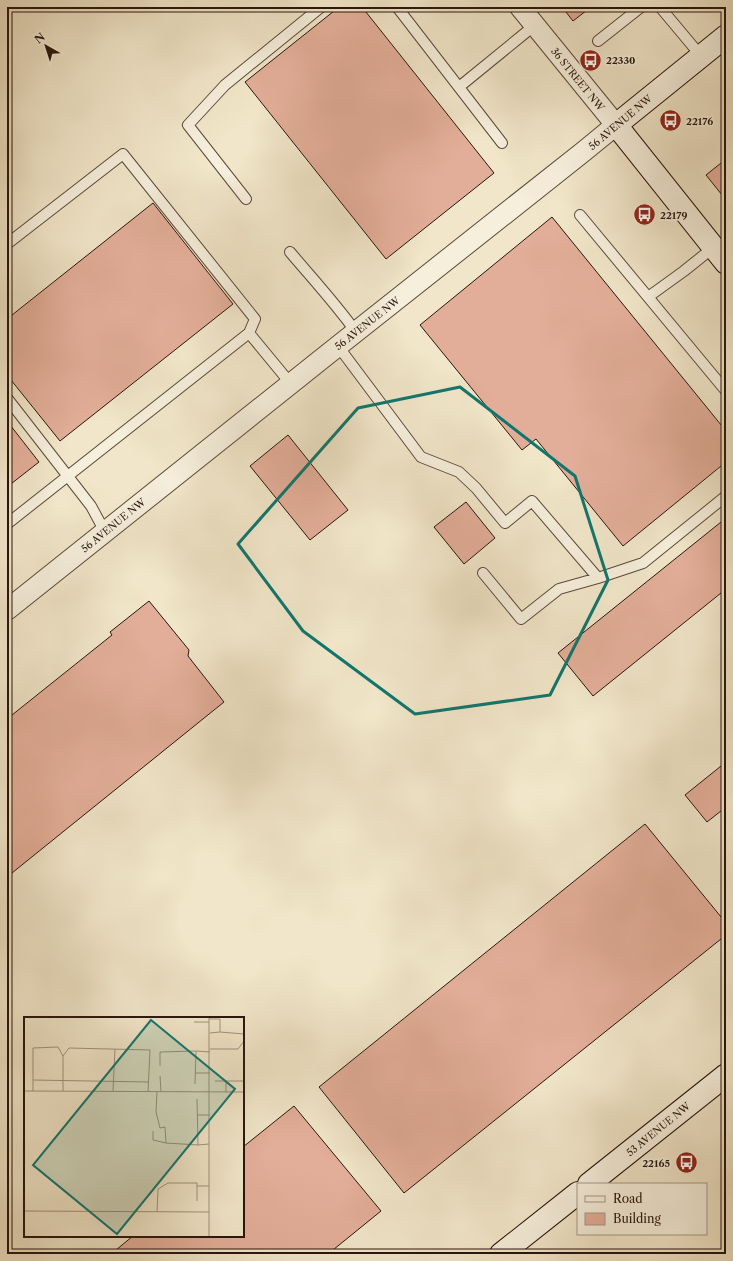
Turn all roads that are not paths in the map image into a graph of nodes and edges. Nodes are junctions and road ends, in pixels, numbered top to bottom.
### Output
1 (321, 7) edge
2 (397, 7) edge
3 (520, 7) edge
4 (641, 7) edge
5 (660, 7) edge
6 (534, 25) junction
7 (726, 36) edge
8 (598, 41) dead end
9 (701, 56) junction
10 (459, 87) junction
11 (616, 125) junction
12 (502, 143) dead end
13 (246, 199) dead end
14 (580, 215) dead end
15 (7, 244) edge
16 (290, 252) dead end
17 (720, 255) edge
18 (648, 297) junction
19 (356, 332) junction
20 (249, 333) junction
21 (338, 346) junction
22 (291, 384) junction
23 (726, 391) edge
24 (7, 398) edge
25 (68, 476) junction
26 (726, 496) edge
27 (7, 524) edge
28 (105, 532) junction
29 (483, 573) dead end
30 (598, 578) junction
31 (7, 610) edge
32 (726, 1075) edge
33 (590, 1183) edge
34 (577, 1194) edge
35 (501, 1254) edge

1 - 13 lane
2 - 10 lane
3 - 6 street, 36 STREET NW
4 - 8 lane
5 - 9 lane
6 - 10 lane
6 - 11 street, 36 STREET NW
7 - 9 street, 56 AVENUE NW
9 - 11 street, 56 AVENUE NW
10 - 12 lane
11 - 17 street, 36 STREET NW
11 - 19 street, 56 AVENUE NW
14 - 18 lane
15 - 20 lane
16 - 19 lane
17 - 18 lane
18 - 23 lane
19 - 21 street, 56 AVENUE NW
20 - 22 lane
20 - 25 lane
21 - 22 street, 56 AVENUE NW
21 - 30 lane
22 - 28 street, 56 AVENUE NW
24 - 25 lane
25 - 27 lane
25 - 28 lane
26 - 30 lane
28 - 31 street, 56 AVENUE NW
29 - 30 lane
32 - 33 street, 53 AVENUE NW
34 - 35 street

